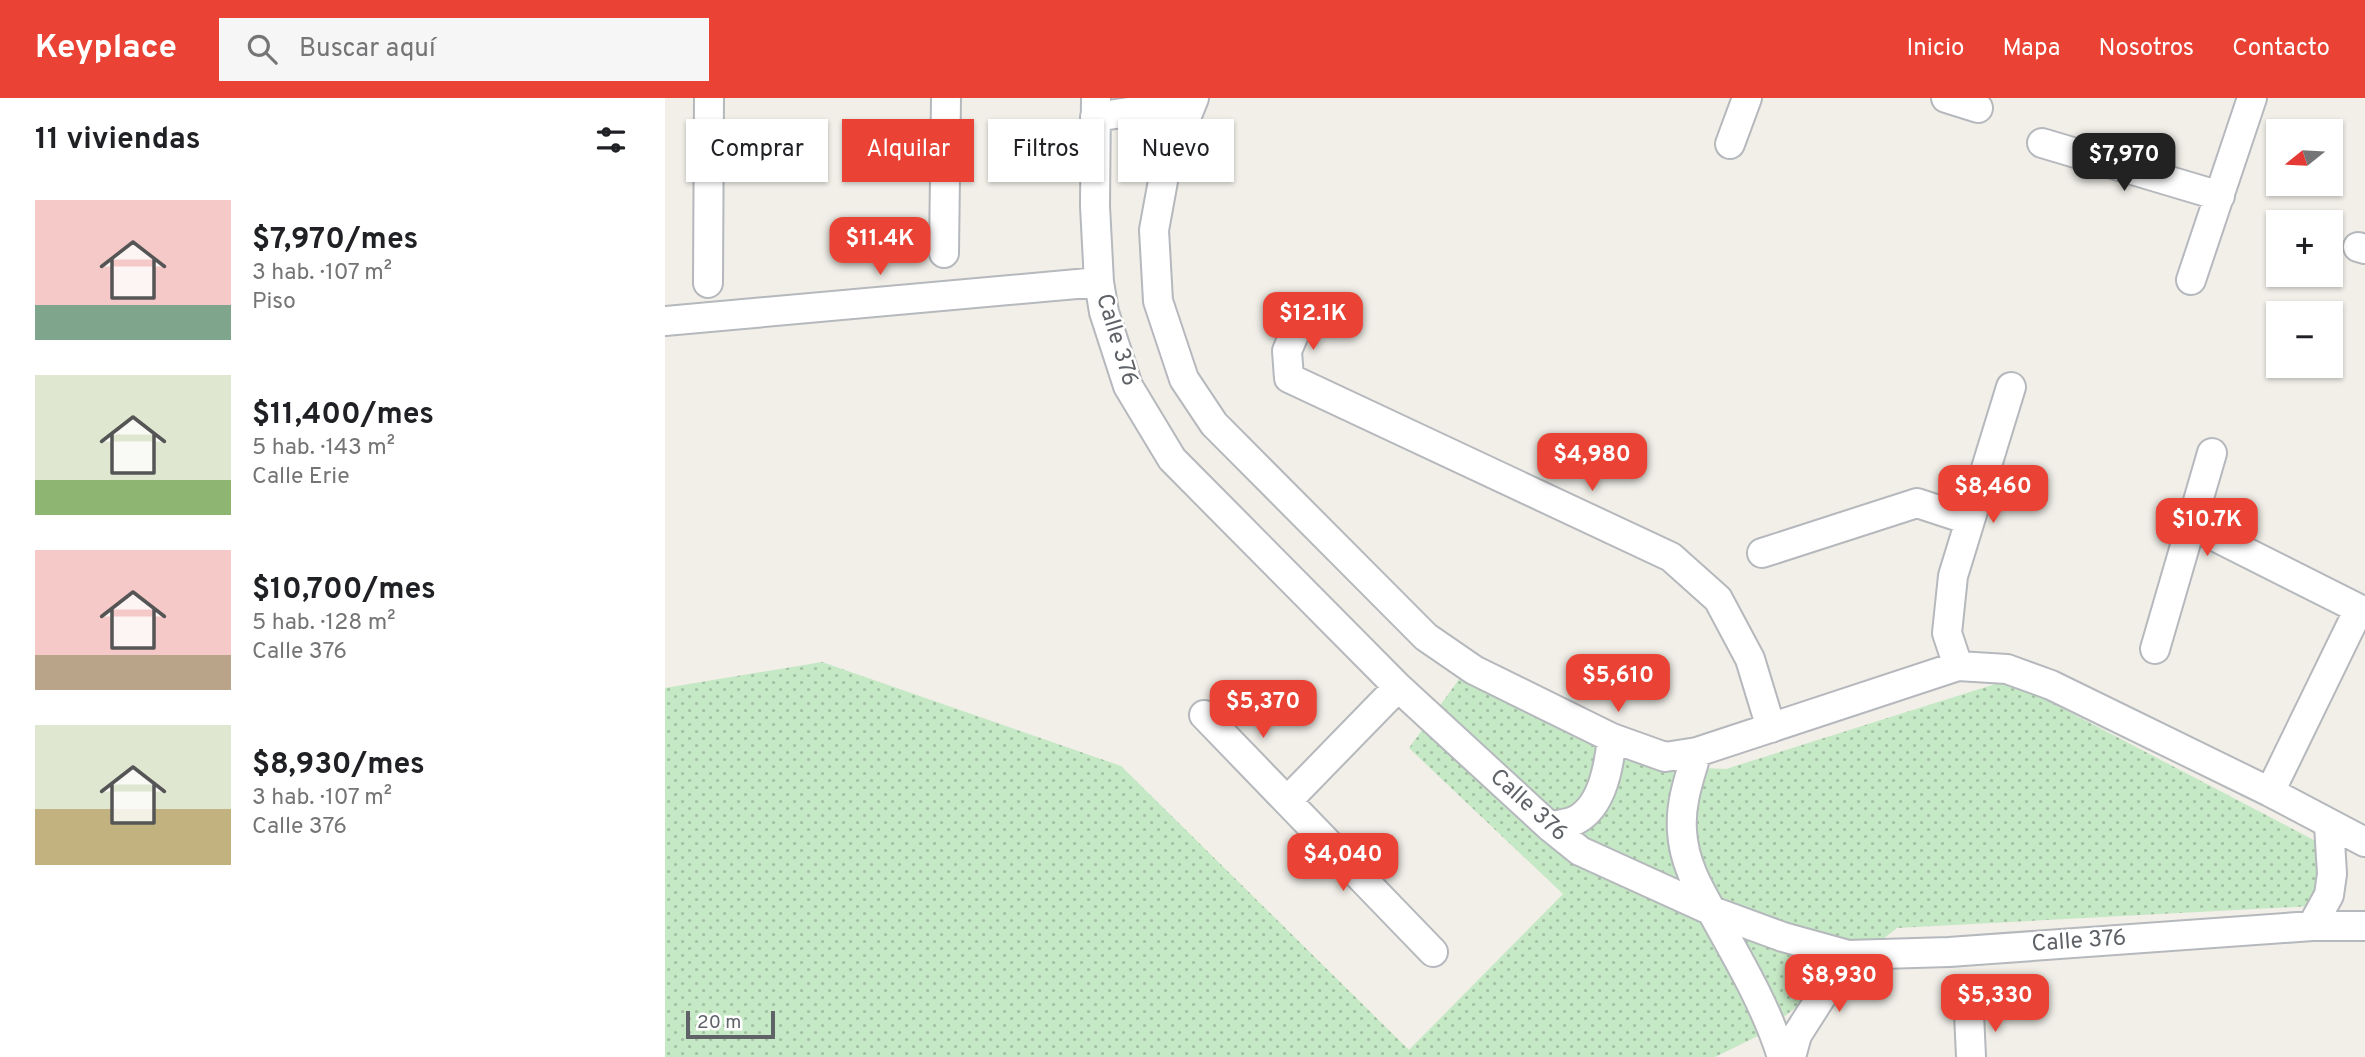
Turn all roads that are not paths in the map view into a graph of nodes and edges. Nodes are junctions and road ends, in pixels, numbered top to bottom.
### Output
1 (709, 98) edge
2 (946, 98) edge
3 (1747, 98) edge
4 (1946, 98) edge
5 (2252, 98) edge
6 (1192, 101) edge
7 (1095, 108) edge
8 (1978, 108) dead end
9 (2042, 143) dead end
10 (1730, 144) dead end
11 (2220, 196) junction
12 (944, 253) dead end
13 (2191, 281) dead end
14 (1099, 282) junction
15 (708, 283) dead end
16 (1300, 320) dead end
17 (665, 321) edge
18 (2011, 387) dead end
19 (2212, 453) dead end
20 (1969, 520) junction
21 (2190, 524) junction
22 (1762, 553) dead end
23 (2362, 610) edge
24 (2155, 649) dead end
25 (1958, 666) junction
26 (1398, 687) junction
27 (1204, 715) dead end
28 (1771, 728) junction
29 (1612, 738) junction
30 (1697, 752) junction
31 (2270, 792) junction
32 (1288, 800) junction
33 (2329, 825) junction
34 (1549, 826) junction
35 (2365, 842) edge
36 (1712, 911) junction
37 (2312, 926) junction
38 (2365, 926) edge
39 (1433, 952) dead end
40 (1848, 955) junction
41 (1969, 1013) dead end
42 (1782, 1057) edge
43 (1791, 1057) edge
44 (1971, 1057) edge

1 - 15 street
2 - 12 street
3 - 10 street
4 - 8 street
5 - 11 street
6 - 7 street
6 - 29 street
7 - 14 street, Calle 376
9 - 11 street
11 - 13 street
14 - 17 street
14 - 26 street, Calle 376
16 - 28 street
18 - 20 street
19 - 21 street
20 - 22 street
20 - 25 street
21 - 23 street
21 - 24 street
23 - 31 street
25 - 28 street
25 - 31 street
26 - 32 street
26 - 34 street, Calle 376
27 - 32 street
28 - 30 street
29 - 30 street
29 - 34 street
30 - 36 street
31 - 33 street
32 - 39 street
33 - 35 street
33 - 37 street
34 - 36 street, Calle 376
36 - 40 street, Calle 376
36 - 42 street
37 - 38 street, Calle 376
37 - 40 street, Calle 376
40 - 43 street
41 - 44 street

